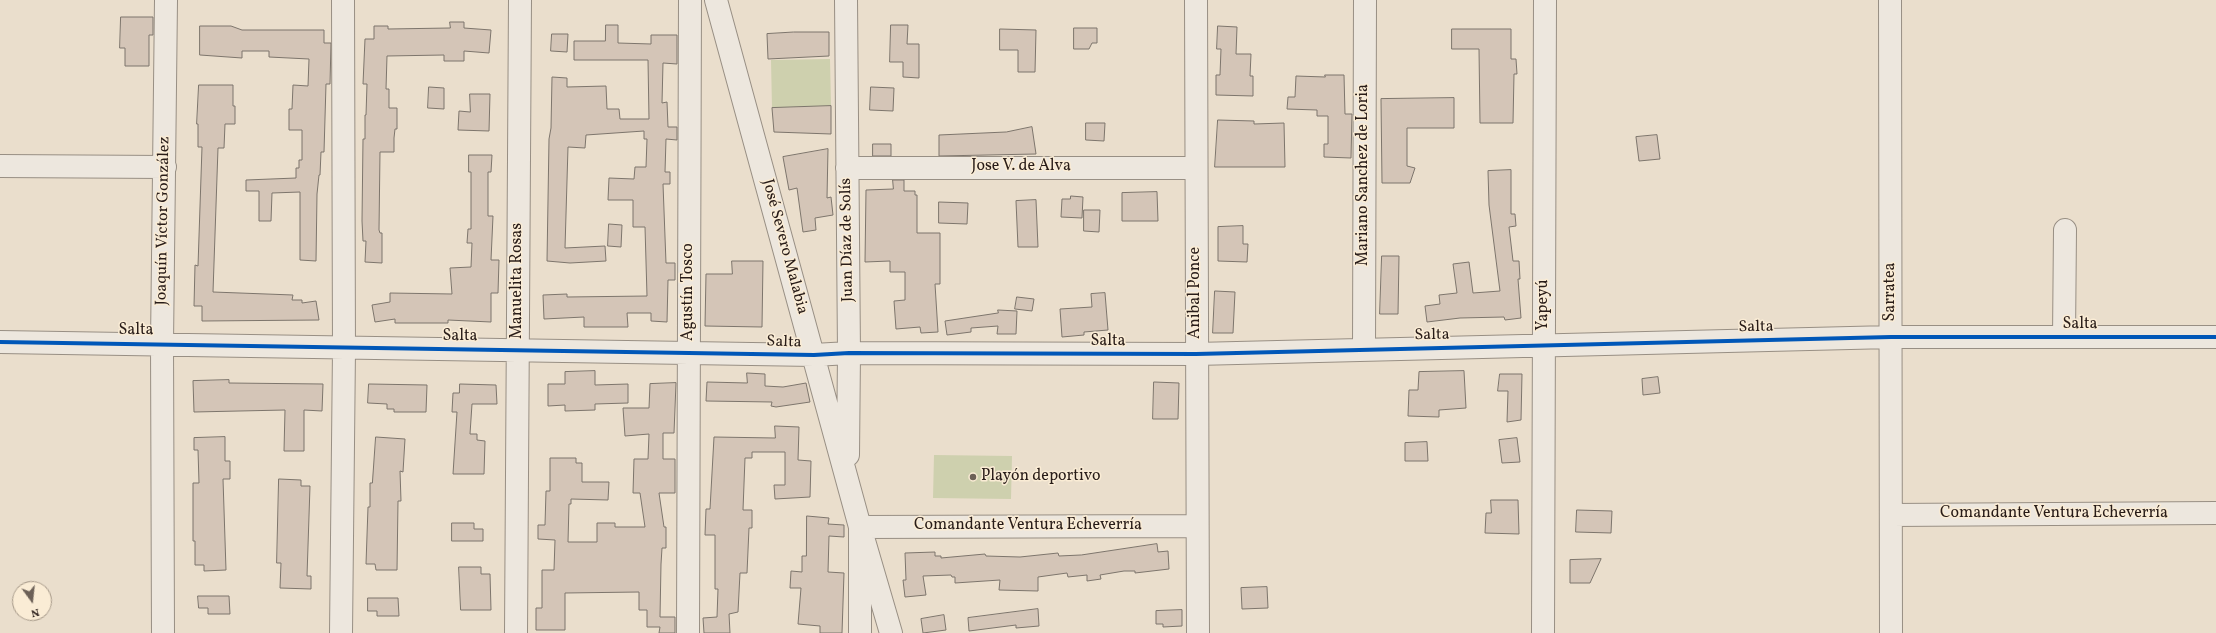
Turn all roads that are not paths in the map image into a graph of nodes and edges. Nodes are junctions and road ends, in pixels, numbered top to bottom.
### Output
1 (166, 0) edge
2 (343, 0) edge
3 (520, 0) edge
4 (690, 0) edge
5 (716, 0) edge
6 (846, 0) edge
7 (1196, 0) edge
8 (1365, 0) edge
9 (1545, 0) edge
10 (1890, 0) edge
11 (0, 166) edge
12 (165, 167) junction
13 (847, 168) junction
14 (1195, 168) junction
15 (2065, 230) dead end
16 (1891, 337) junction
17 (2064, 337) junction
18 (2216, 337) edge
19 (0, 342) edge
20 (162, 343) junction
21 (1544, 345) junction
22 (344, 349) junction
23 (518, 349) junction
24 (1364, 350) junction
25 (689, 352) junction
26 (849, 353) junction
27 (1196, 354) junction
28 (814, 355) junction
29 (847, 480) junction
30 (2216, 513) edge
31 (1891, 515) junction
32 (1197, 526) junction
33 (860, 527) junction
34 (163, 633) edge
35 (342, 633) edge
36 (516, 633) edge
37 (688, 633) edge
38 (860, 633) edge
39 (891, 633) edge
40 (1198, 633) edge
41 (1543, 633) edge
42 (1892, 633) edge

1 - 12 street, Joaquín Víctor González
2 - 22 street
3 - 23 street, Manuelita Rosas
4 - 25 street, Agustín Tosco
5 - 28 street, José Severo Malabia
6 - 13 street, Juan Díaz de Solís
7 - 14 street, Anibal Ponce
8 - 24 street, Mariano Sanchez de Loria
9 - 21 street, Yapeyú
10 - 16 street, Sarratea
11 - 12 street
12 - 20 street, Joaquín Víctor González
13 - 14 street, Jose V. de Alva
13 - 26 street, Juan Díaz de Solís
14 - 27 street, Anibal Ponce
15 - 17 street
16 - 17 street, Salta
16 - 21 street, Salta
16 - 31 street, Sarratea
17 - 18 street, Salta
19 - 20 street, Salta
20 - 22 street, Salta
20 - 34 street, Joaquín Víctor González
21 - 24 street, Salta
21 - 41 street, Yapeyú
22 - 23 street, Salta
22 - 35 street
23 - 25 street, Salta
23 - 36 street, Manuelita Rosas
24 - 27 street, Salta
25 - 28 street, Salta
25 - 37 street, Agustín Tosco
26 - 27 street, Salta
26 - 28 street, Salta
26 - 29 street, Juan Díaz de Solís
27 - 32 street, Anibal Ponce
28 - 29 street, José Severo Malabia
29 - 33 street, José Severo Malabia
30 - 31 street, Comandante Ventura Echeverría
31 - 42 street, Sarratea
32 - 33 street, Comandante Ventura Echeverría
32 - 40 street, Anibal Ponce
33 - 38 street
33 - 39 street, José Severo Malabia

